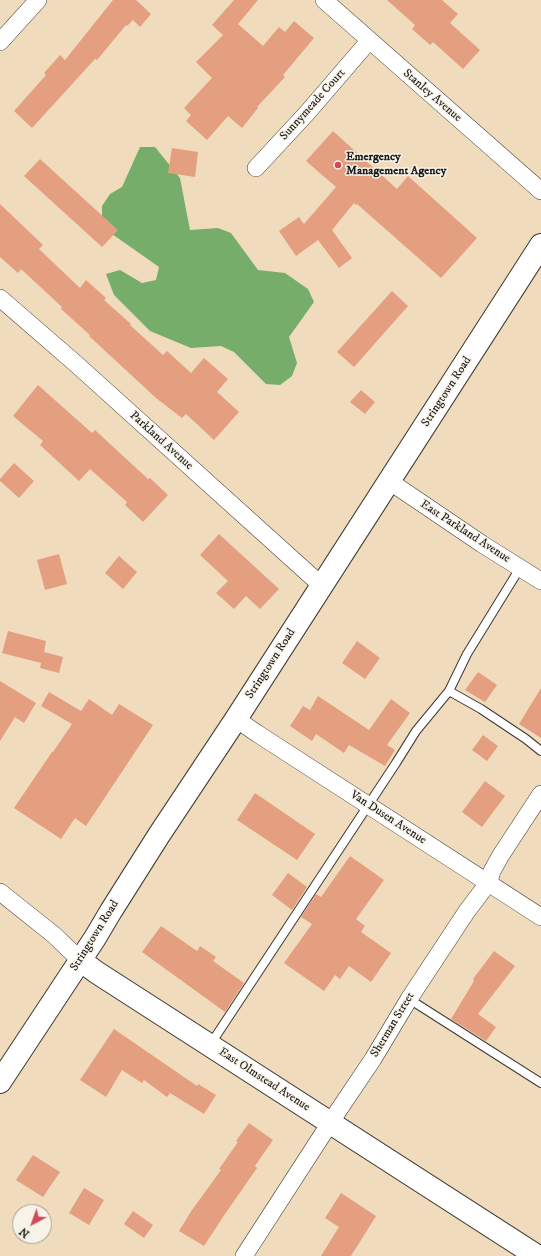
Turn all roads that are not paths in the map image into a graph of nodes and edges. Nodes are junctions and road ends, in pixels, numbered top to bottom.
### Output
1 (38, 0) edge
2 (324, 0) edge
3 (369, 41) junction
4 (0, 42) edge
5 (256, 168) dead end
6 (541, 191) edge
7 (541, 246) edge
8 (0, 298) edge
9 (389, 482) junction
10 (520, 568) junction
11 (541, 581) edge
12 (321, 585) junction
13 (449, 691) junction
14 (236, 719) junction
15 (541, 752) edge
16 (541, 794) edge
17 (368, 805) junction
18 (489, 882) junction
19 (0, 892) edge
20 (541, 916) edge
21 (80, 960) junction
22 (409, 999) junction
23 (210, 1045) junction
24 (0, 1082) edge
25 (541, 1083) edge
26 (330, 1123) junction
27 (244, 1256) edge
28 (537, 1256) edge

1 - 4 street
2 - 3 street, Stanley Avenue
3 - 5 street, Sunnymeade Court
3 - 6 street, Stanley Avenue
7 - 9 main road, Stringtown Road
8 - 12 street, Parkland Avenue
9 - 10 street, East Parkland Avenue
9 - 12 main road, Stringtown Road
10 - 11 street, East Parkland Avenue
10 - 13 lane
12 - 14 main road, Stringtown Road
13 - 15 lane
13 - 17 lane
14 - 17 street, Van Dusen Avenue
14 - 21 main road, Stringtown Road
16 - 18 street, Sherman Street
17 - 18 street, Van Dusen Avenue
17 - 23 lane
18 - 20 street, Van Dusen Avenue
18 - 22 street, Sherman Street
19 - 21 street, East Olmstead Avenue
21 - 23 main road, East Olmstead Avenue
21 - 24 main road, Stringtown Road
22 - 25 lane
22 - 26 street, Sherman Street
23 - 26 main road, East Olmstead Avenue
26 - 27 street, Sherman Street
26 - 28 main road, East Olmstead Avenue

